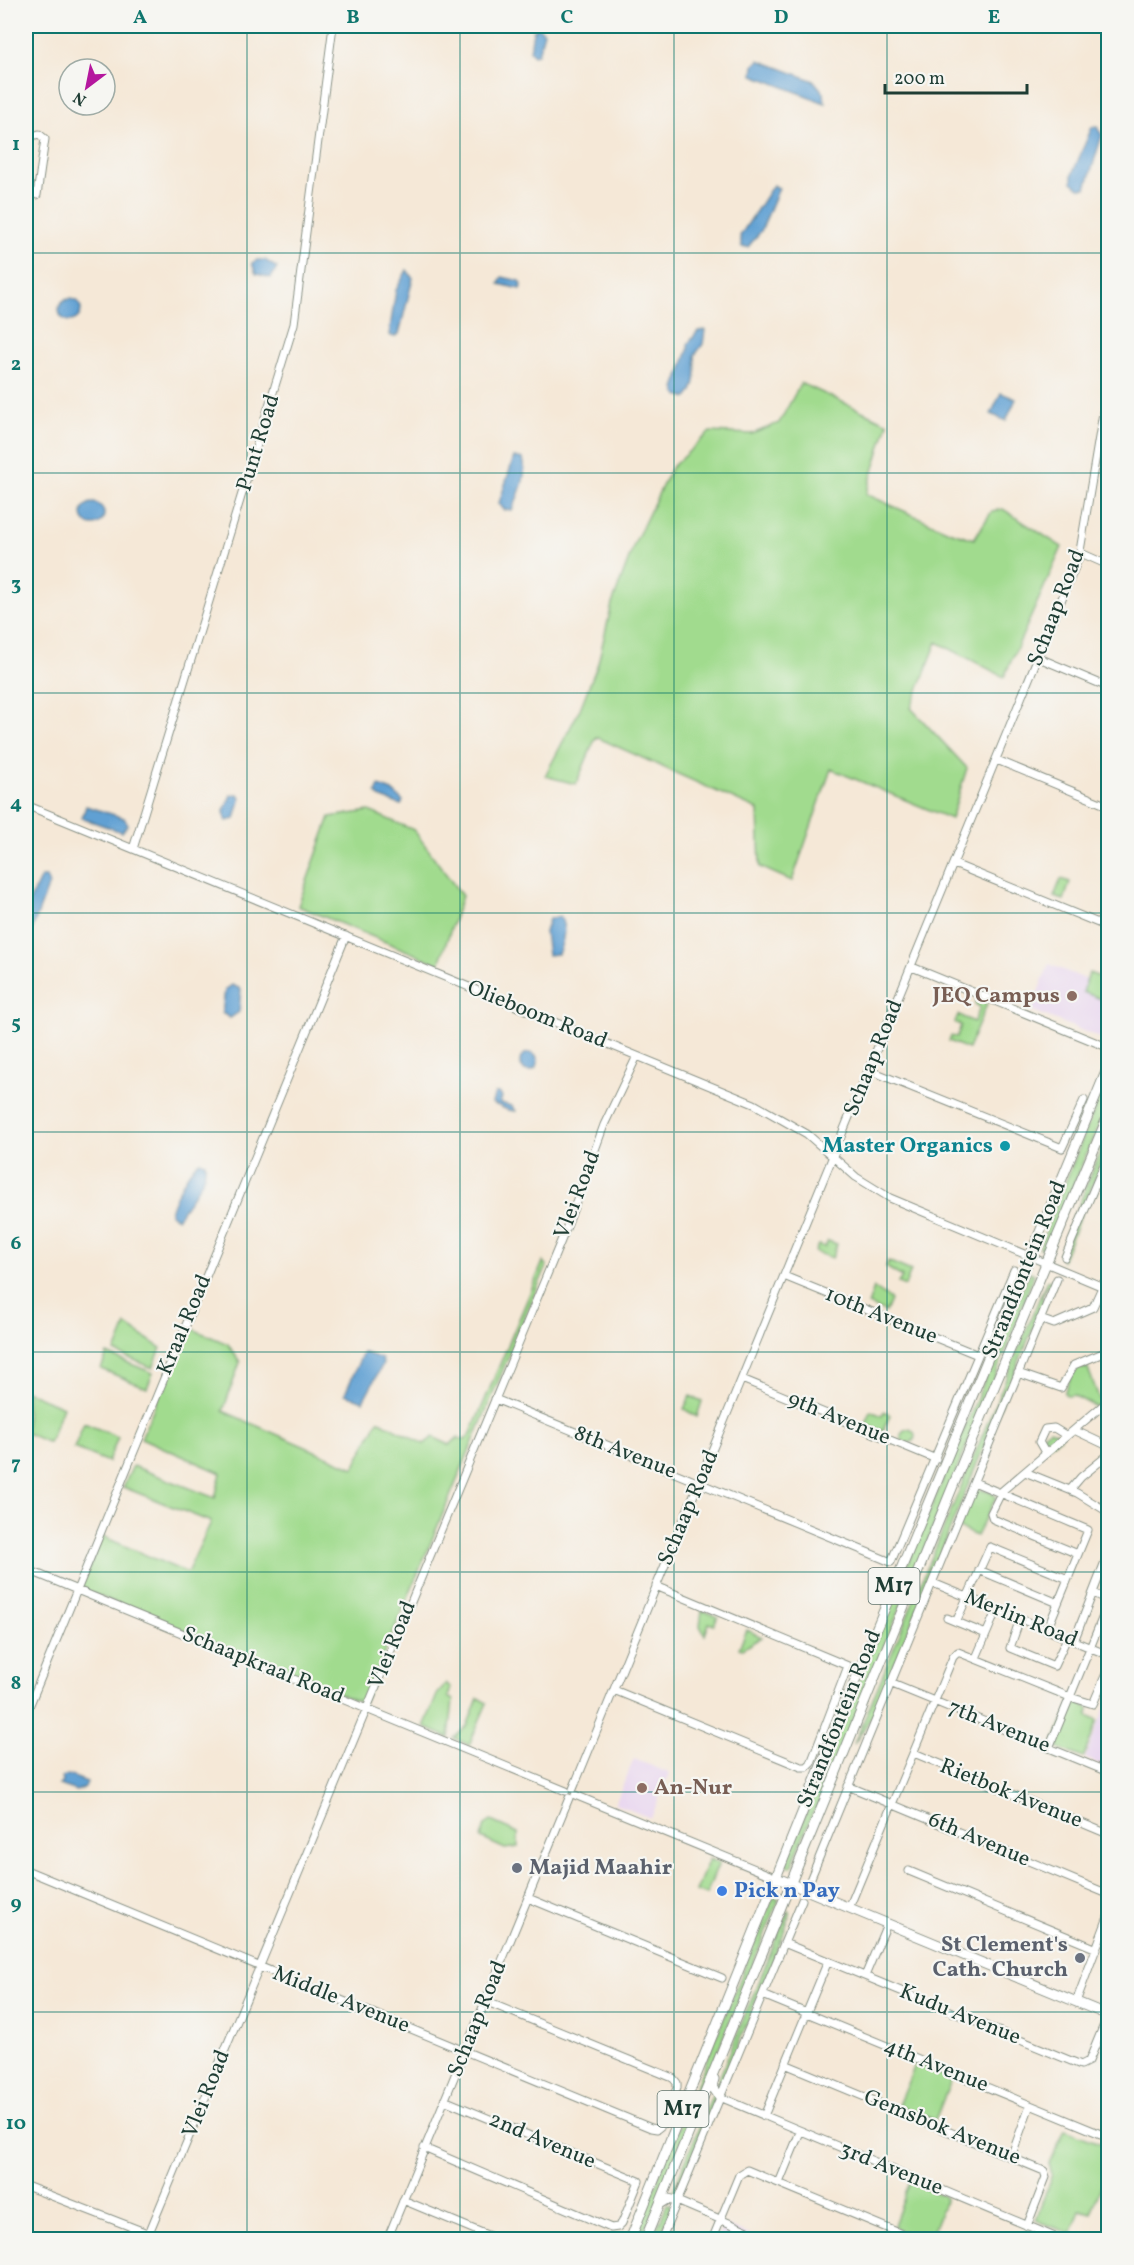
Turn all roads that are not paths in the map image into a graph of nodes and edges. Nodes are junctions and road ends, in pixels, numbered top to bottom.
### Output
1 (333, 26) edge
2 (26, 138) edge
3 (37, 195) dead end
4 (1108, 383) edge
5 (1081, 553) junction
6 (1108, 565) edge
7 (1040, 657) junction
8 (1108, 687) edge
9 (997, 760) junction
10 (26, 805) edge
11 (1108, 806) edge
12 (133, 849) junction
13 (954, 864) junction
14 (1108, 927) edge
15 (346, 936) junction
16 (912, 966) junction
17 (1107, 1047) dead end
18 (637, 1056) junction
19 (1108, 1067) edge
20 (869, 1070) junction
21 (1084, 1100) dead end
22 (1108, 1116) edge
23 (1108, 1155) edge
24 (833, 1157) junction
25 (1106, 1170) edge
26 (1031, 1256) junction
27 (1065, 1257) dead end
28 (1048, 1263) junction
29 (1014, 1270) dead end
30 (1108, 1274) edge
31 (784, 1276) junction
32 (1057, 1279) dead end
33 (1106, 1288) edge
34 (1040, 1319) junction
35 (1108, 1351) edge
36 (978, 1355) junction
37 (1018, 1373) junction
38 (742, 1379) junction
39 (495, 1399) junction
40 (1107, 1404) edge
41 (1074, 1430) junction
42 (1067, 1436) junction
43 (1108, 1446) edge
44 (1046, 1454) junction
45 (1108, 1455) edge
46 (936, 1459) junction
47 (1025, 1472) junction
48 (974, 1482) junction
49 (699, 1483) junction
50 (1070, 1490) junction
51 (1000, 1494) junction
52 (1108, 1512) edge
53 (1078, 1554) junction
54 (1108, 1554) edge
55 (26, 1569) edge
56 (979, 1570) junction
57 (1068, 1579) junction
58 (933, 1583) junction
59 (656, 1586) junction
60 (77, 1590) junction
61 (1094, 1593) junction
62 (968, 1597) junction
63 (1108, 1602) edge
64 (1058, 1603) junction
65 (997, 1609) junction
66 (946, 1618) dead end
67 (1020, 1619) junction
68 (956, 1622) junction
69 (1047, 1630) junction
70 (986, 1634) junction
71 (1071, 1640) junction
72 (1090, 1648) junction
73 (1108, 1655) edge
74 (976, 1658) junction
75 (1108, 1669) edge
76 (890, 1683) junction
77 (614, 1690) junction
78 (1070, 1697) junction
79 (935, 1701) junction
80 (366, 1709) junction
81 (26, 1714) edge
82 (1049, 1748) junction
83 (914, 1753) junction
84 (1108, 1772) edge
85 (848, 1786) junction
86 (571, 1793) junction
87 (893, 1804) junction
88 (1108, 1834) edge
89 (26, 1870) edge
90 (909, 1871) dead end
91 (777, 1878) junction
92 (810, 1880) dead end
93 (790, 1883) junction
94 (1108, 1894) edge
95 (528, 1898) junction
96 (802, 1900) dead end
97 (849, 1908) junction
98 (1108, 1917) edge
99 (887, 1924) junction
100 (784, 1943) junction
101 (1097, 1949) junction
102 (828, 1961) junction
103 (259, 1966) junction
104 (865, 1976) junction
105 (722, 1977) dead end
106 (763, 1995) junction
107 (485, 2001) junction
108 (1076, 2002) junction
109 (806, 2013) junction
110 (1108, 2015) edge
111 (465, 2050) junction
112 (785, 2064) junction
113 (715, 2068) junction
114 (720, 2097) junction
115 (444, 2100) junction
116 (1030, 2105) junction
117 (764, 2116) junction
118 (800, 2132) junction
119 (1108, 2137) edge
120 (424, 2148) junction
121 (1011, 2157) junction
122 (779, 2183) junction
123 (26, 2186) edge
124 (403, 2200) junction
125 (677, 2201) junction
126 (658, 2208) junction
127 (720, 2219) junction
128 (1027, 2226) junction
129 (149, 2233) junction
130 (1062, 2239) edge
131 (165, 2240) edge
132 (387, 2240) edge
133 (499, 2240) edge
134 (630, 2240) edge
135 (643, 2240) edge
136 (661, 2240) edge
137 (712, 2240) edge
138 (769, 2240) edge
139 (916, 2240) edge

1 - 12 street, Punt Road
2 - 3 street
4 - 5 street, Schaap Road
5 - 6 street
5 - 7 street, Schaap Road
7 - 8 street
7 - 9 street, Schaap Road
9 - 11 street
9 - 13 street, Schaap Road
10 - 12 street, Olieboom Road
12 - 15 street, Olieboom Road
13 - 14 street
13 - 16 street, Schaap Road
15 - 18 street, Olieboom Road
15 - 60 street, Kraal Road
16 - 17 street
16 - 20 street, Schaap Road
18 - 24 street, Olieboom Road
18 - 39 street, Vlei Road
19 - 26 main road, Strandfontein Road / M17
20 - 21 street
20 - 24 street, Schaap Road
22 - 28 main road, Strandfontein Road / M17
23 - 25 street, Strandfontein Road
24 - 26 street, Olieboom Road
24 - 31 street, Schaap Road
25 - 27 street, Strandfontein Road
26 - 28 street, Olieboom Road
26 - 91 main road, Strandfontein Road / M17
28 - 33 street, Olieboom Road
28 - 93 main road, Strandfontein Road / M17
29 - 36 street
30 - 33 street
31 - 36 street, 10th Avenue
31 - 38 street, Schaap Road
32 - 34 street, Strandfontein Road
33 - 34 street
34 - 37 street, Strandfontein Road
35 - 37 street
36 - 46 street
37 - 48 street, Strandfontein Road
38 - 46 street, 9th Avenue
38 - 49 street, Schaap Road
39 - 49 street, 8th Avenue
39 - 80 street, Vlei Road
40 - 41 street
41 - 42 street
41 - 43 street
42 - 44 street
42 - 44 street
44 - 47 street
45 - 50 street
46 - 49 street, 8th Avenue
47 - 50 street
47 - 51 street
48 - 51 street
48 - 58 street, Strandfontein Road
49 - 59 street, Schaap Road
50 - 52 street
51 - 53 street
51 - 53 street
53 - 57 street
54 - 61 street
55 - 60 street, Schaapkraal Road
56 - 57 street
56 - 62 street
56 - 64 street
57 - 64 street
58 - 62 street, Merlin Road
58 - 76 street, Strandfontein Road
59 - 77 street, Schaap Road
59 - 77 street
60 - 80 street, Schaapkraal Road
60 - 81 street, Kraal Road
61 - 63 street
61 - 71 street
62 - 65 street, Merlin Road
62 - 68 street
63 - 72 street
64 - 69 street
65 - 67 street, Merlin Road
65 - 70 street
66 - 68 street
67 - 69 street, Merlin Road
67 - 71 street
68 - 70 street
69 - 71 street, Merlin Road
70 - 74 street
71 - 72 street, Merlin Road
72 - 73 street, Merlin Road
72 - 78 street
74 - 78 street
74 - 79 street
75 - 78 street
76 - 79 street, 7th Avenue
76 - 85 street, Strandfontein Road
77 - 86 street, Schaap Road
78 - 82 street
79 - 82 street, 7th Avenue
79 - 83 street
80 - 86 street, Schaapkraal Road
80 - 103 street, Vlei Road
82 - 84 street, 7th Avenue
83 - 87 street
83 - 88 street, Rietbok Avenue
85 - 87 street, 6th Avenue
85 - 92 street, Strandfontein Road
86 - 91 street, Schaapkraal Road
86 - 95 street, Schaap Road
87 - 94 street, 6th Avenue
87 - 97 street
89 - 103 street, Middle Avenue
90 - 101 street
91 - 93 main road
91 - 134 main road, Strandfontein Road / M17
93 - 97 main road
93 - 113 main road, Strandfontein Road / M17
95 - 105 street
95 - 107 street, Schaap Road
96 - 100 street
97 - 99 main road
98 - 101 street
99 - 104 street
99 - 108 main road
100 - 102 street, Kudu Avenue
100 - 106 street
101 - 108 street
102 - 104 street, Kudu Avenue
102 - 109 street
103 - 111 street, Middle Avenue
103 - 129 street, Vlei Road
104 - 110 street, Kudu Avenue
106 - 109 street, 4th Avenue
106 - 114 street
107 - 111 street, Schaap Road
107 - 111 street, Middle Avenue
108 - 110 main road
109 - 112 street
109 - 116 street, 4th Avenue
111 - 115 street, Schaap Road
112 - 117 street
112 - 121 street, Gemsbok Avenue
113 - 114 main road
113 - 126 main road, Strandfontein Road / M17
114 - 117 street, 3rd Avenue
114 - 125 street
115 - 120 street, Schaap Road
115 - 120 street, 2nd Avenue
116 - 119 street, 4th Avenue
116 - 121 street
117 - 118 street, 3rd Avenue
118 - 122 street
118 - 128 street, 3rd Avenue
120 - 124 street, Schaap Road
121 - 128 street, Gemsbok Avenue
122 - 127 street
122 - 139 street
123 - 129 street
124 - 132 street, Schaap Road
124 - 133 street
125 - 126 main road
125 - 127 street
125 - 136 street
126 - 135 main road, Strandfontein Road
127 - 137 street
127 - 138 street
128 - 130 street, 3rd Avenue
129 - 131 street

